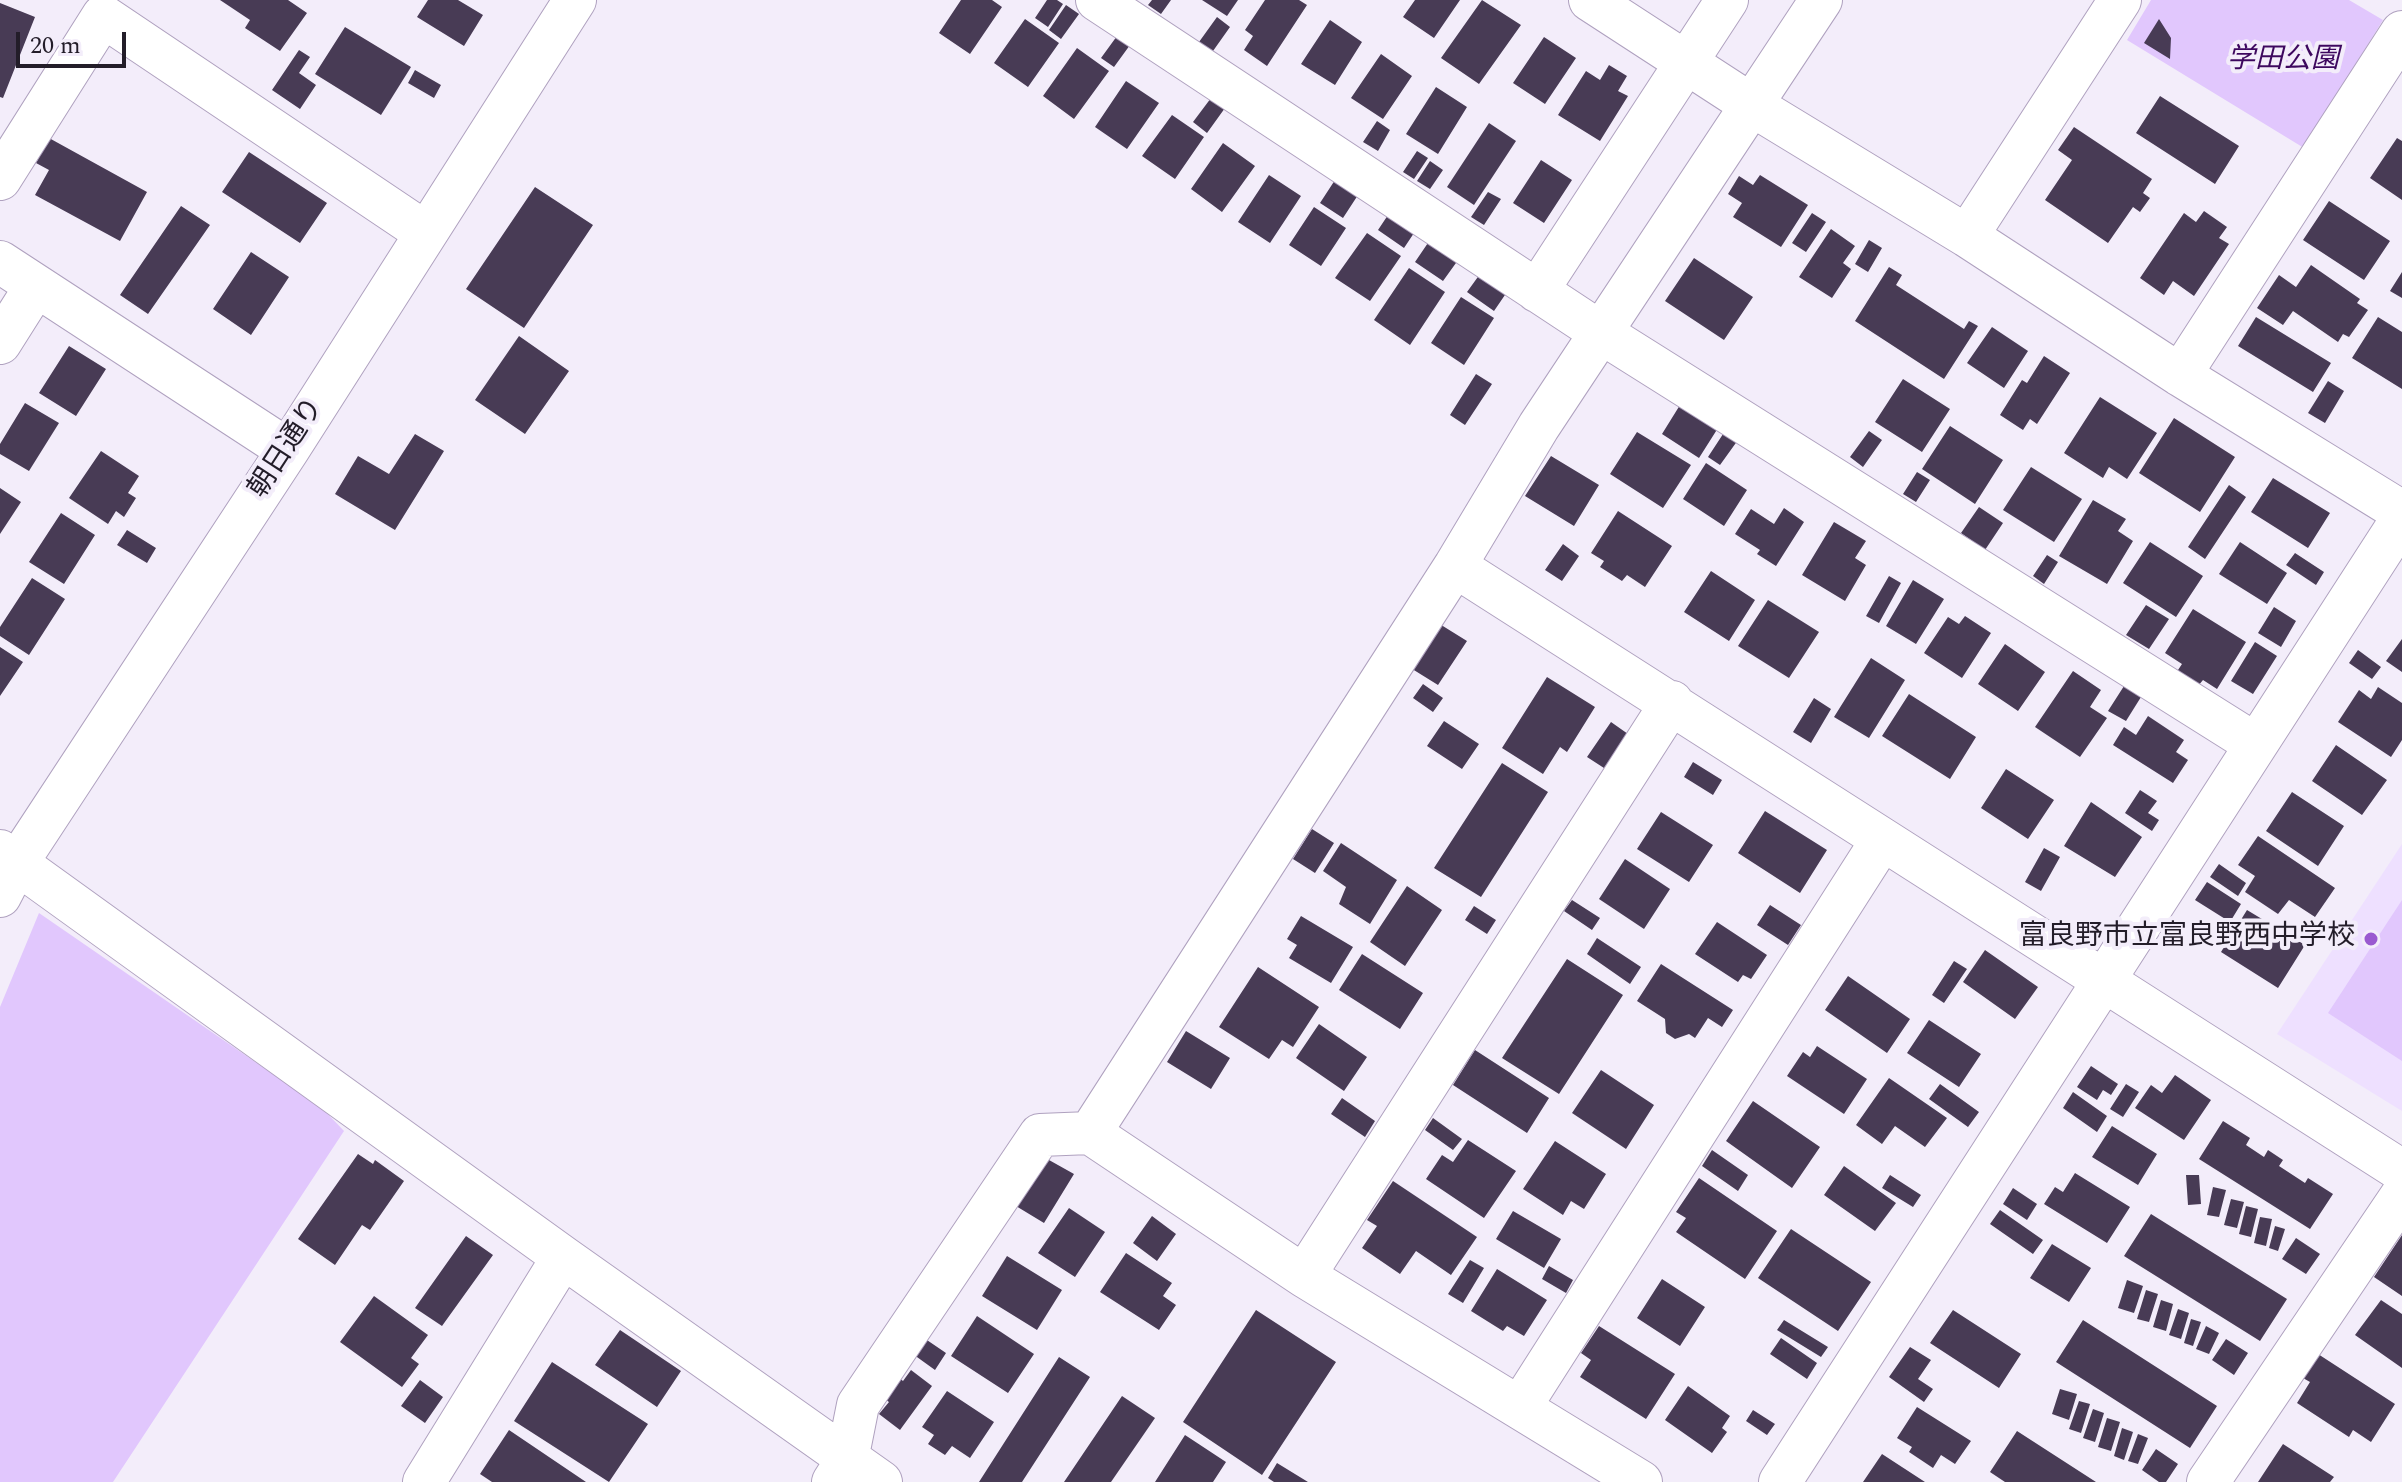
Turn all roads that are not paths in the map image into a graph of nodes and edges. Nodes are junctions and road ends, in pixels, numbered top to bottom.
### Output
1 (575, 0) edge
2 (1097, 0) edge
3 (1590, 0) edge
4 (1727, 0) edge
5 (1821, 0) edge
6 (2120, 0) edge
7 (2402, 32) edge
8 (1686, 62) junction
9 (1750, 104) junction
10 (0, 179) edge
11 (426, 233) junction
12 (1967, 236) junction
13 (0, 262) edge
14 (36, 286) junction
15 (1537, 291) junction
16 (1600, 332) junction
17 (0, 343) edge
18 (2180, 375) junction
19 (288, 450) junction
20 (2402, 512) edge
21 (2402, 519) edge
22 (1455, 566) junction
23 (1672, 702) junction
24 (2255, 744) junction
25 (1882, 840) junction
26 (6, 870) edge
27 (2103, 980) junction
28 (1090, 1133) junction
29 (2402, 1171) edge
30 (2402, 1195) edge
31 (563, 1257) junction
32 (1304, 1276) junction
33 (1520, 1407) junction
34 (840, 1471) edge
35 (424, 1482) edge
36 (881, 1482) edge
37 (1641, 1482) edge
38 (1780, 1482) edge
39 (2208, 1482) edge

1 - 11 street, 朝日通り
2 - 15 street
3 - 8 street
4 - 8 street
5 - 9 street
6 - 12 street
7 - 18 street
8 - 9 street
8 - 15 street
9 - 12 street
9 - 16 street
10 - 11 street
11 - 19 street, 朝日通り
12 - 18 street
13 - 14 street
14 - 17 street
14 - 19 street
15 - 16 street
16 - 22 street
16 - 24 street
18 - 20 street
19 - 26 street, 朝日通り
21 - 24 street
22 - 23 street
22 - 28 street
23 - 25 street
23 - 32 street
24 - 27 street
25 - 27 street
25 - 33 street
26 - 31 street
27 - 29 street
27 - 38 street
28 - 32 street
28 - 34 street
30 - 39 street
31 - 34 street
31 - 35 street
32 - 33 street
33 - 37 street
34 - 36 street

